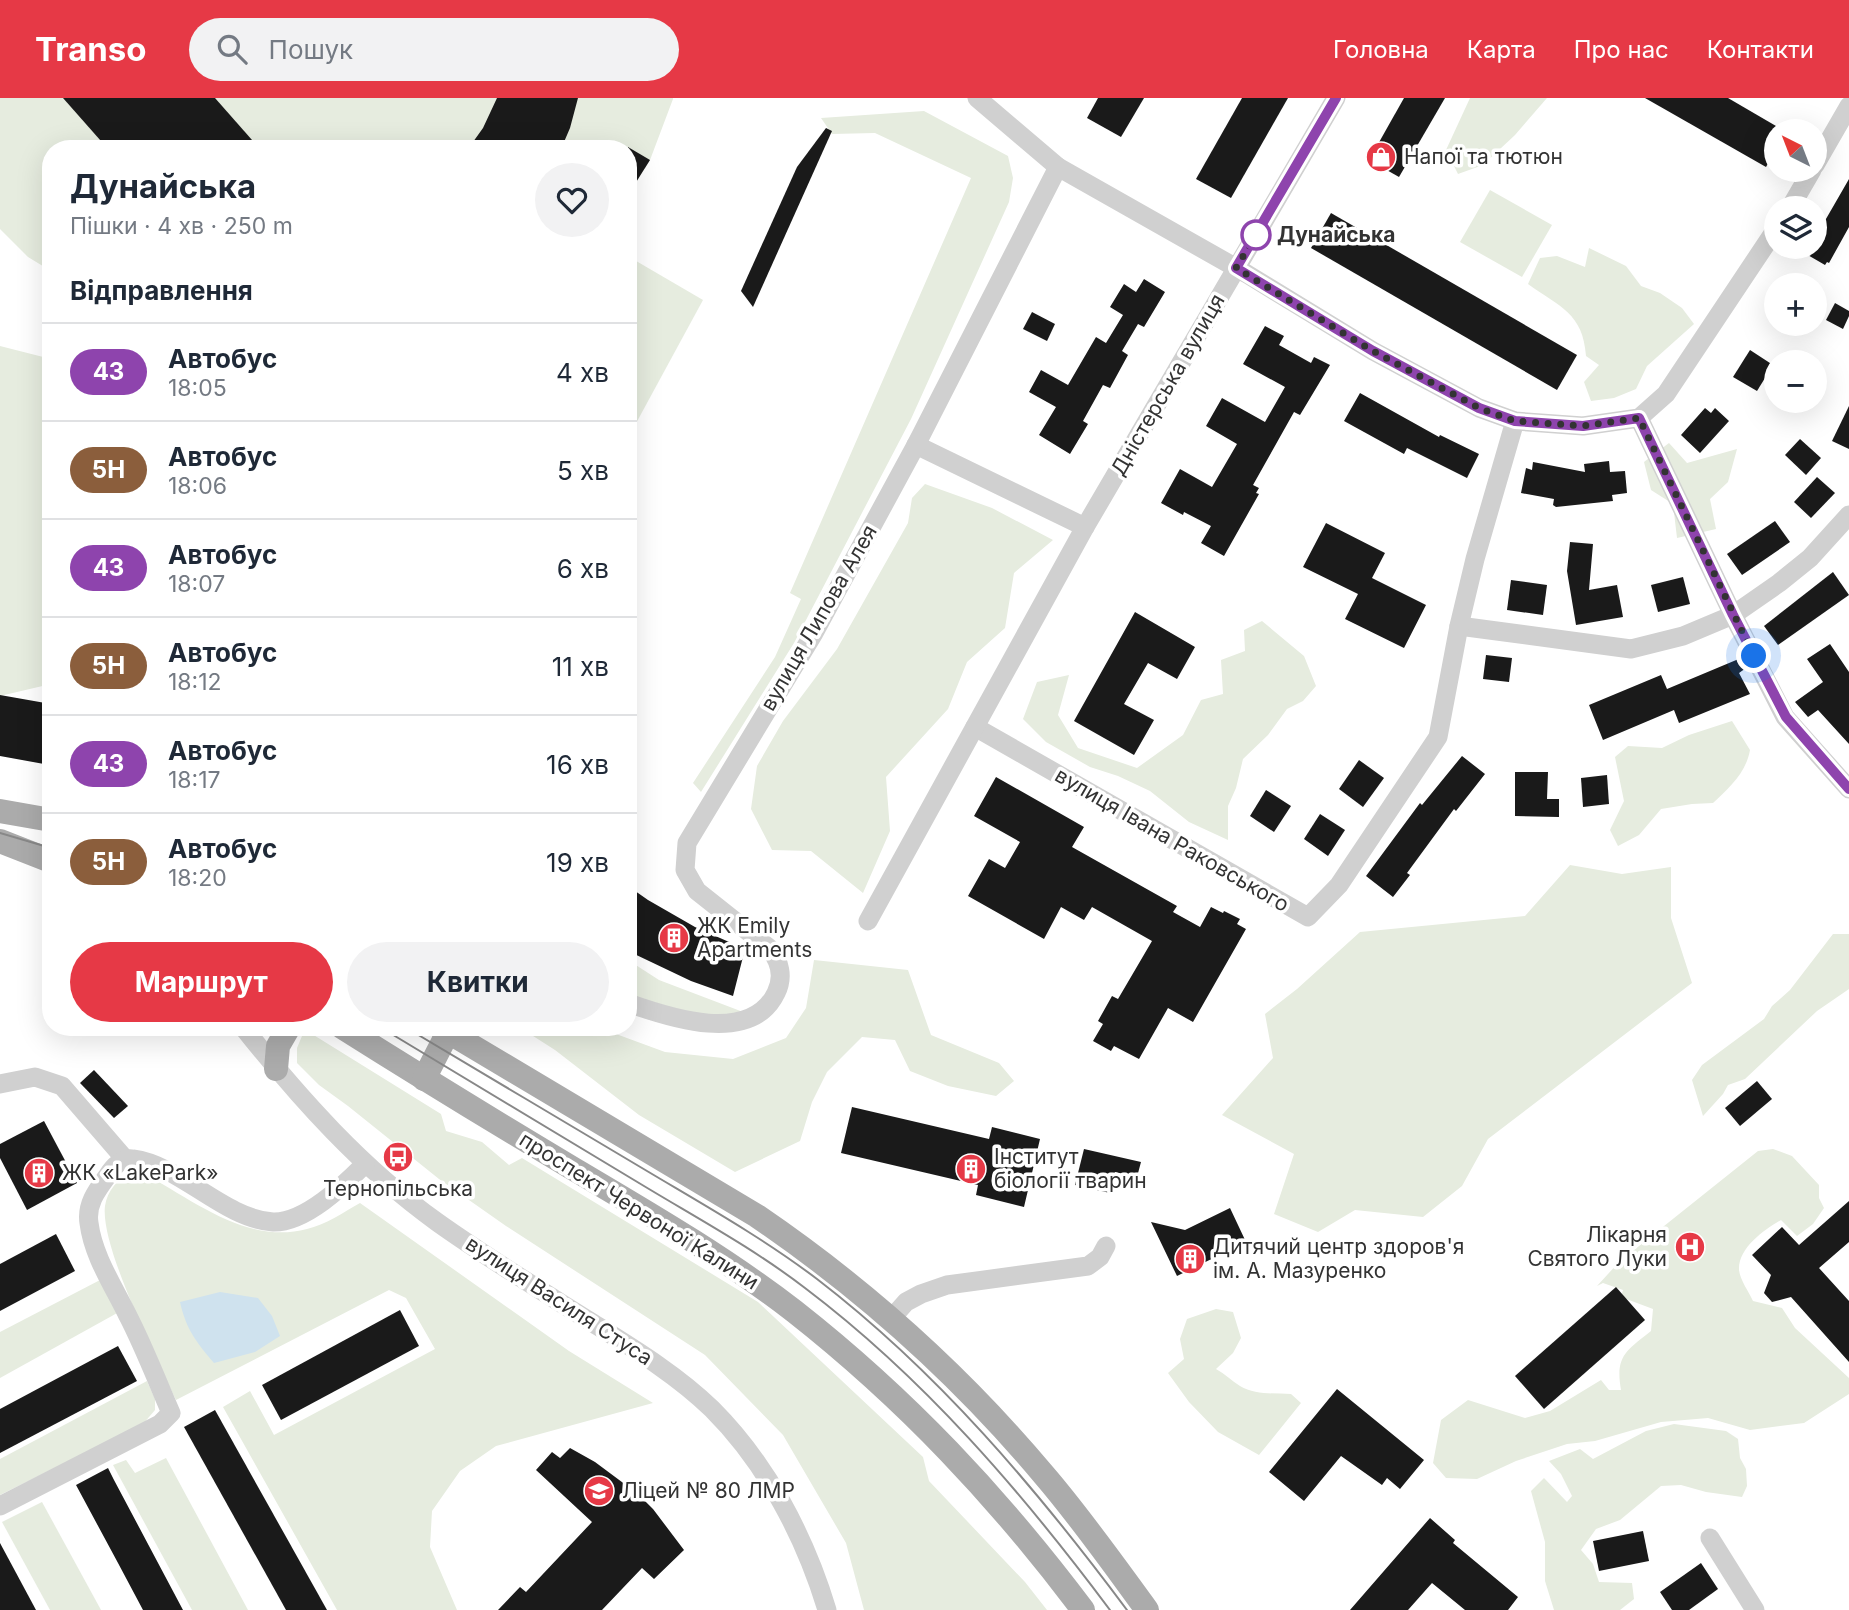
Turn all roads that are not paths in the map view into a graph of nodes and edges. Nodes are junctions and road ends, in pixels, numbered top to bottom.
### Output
1 (977, 98) edge
2 (1336, 98) edge
3 (1847, 116) edge
4 (1827, 147) edge
5 (1058, 167) junction
6 (1764, 247) edge
7 (1236, 268) junction
8 (1639, 418) junction
9 (1515, 421) junction
10 (916, 444) junction
11 (1849, 515) edge
12 (1085, 527) junction
13 (1733, 615) junction
14 (1459, 626) junction
15 (975, 727) junction
16 (1849, 789) edge
17 (0, 811) edge
18 (42, 818) edge
19 (0, 841) edge
20 (42, 858) edge
21 (868, 921) dead end
22 (637, 1006) edge
23 (250, 1036) edge
24 (284, 1036) edge
25 (356, 1036) edge
26 (442, 1036) edge
27 (454, 1036) edge
28 (276, 1069) junction
29 (424, 1079) junction
30 (0, 1084) edge
31 (125, 1159) junction
32 (365, 1164) junction
33 (1106, 1246) dead end
34 (891, 1319) junction
35 (0, 1506) edge
36 (1710, 1538) dead end
37 (827, 1610) edge
38 (1083, 1610) edge
39 (1147, 1610) edge
40 (1755, 1610) edge

1 - 5 street
2 - 7 street, Дністерська вулиця
3 - 4 street
5 - 7 street
5 - 10 street, вулиця Липова Алея
6 - 8 street
7 - 9 street
7 - 12 street, Дністерська вулиця
8 - 9 street
8 - 13 street
9 - 14 street
10 - 12 street
10 - 22 street, вулиця Липова Алея
11 - 13 street
12 - 15 street, Дністерська вулиця
13 - 14 street
13 - 16 street
14 - 15 street, вулиця Івана Раковського
15 - 21 street, Дністерська вулиця
17 - 18 main road
19 - 20 main road
23 - 28 street, вулиця Василя Стуса
24 - 28 main road
25 - 29 main road, проспект Червоної Калини
26 - 29 main road
27 - 34 main road
28 - 32 street, вулиця Василя Стуса
29 - 38 main road, проспект Червоної Калини
30 - 31 street
31 - 32 street
31 - 35 street
32 - 37 street, вулиця Василя Стуса
33 - 34 street
34 - 39 main road
36 - 40 street

